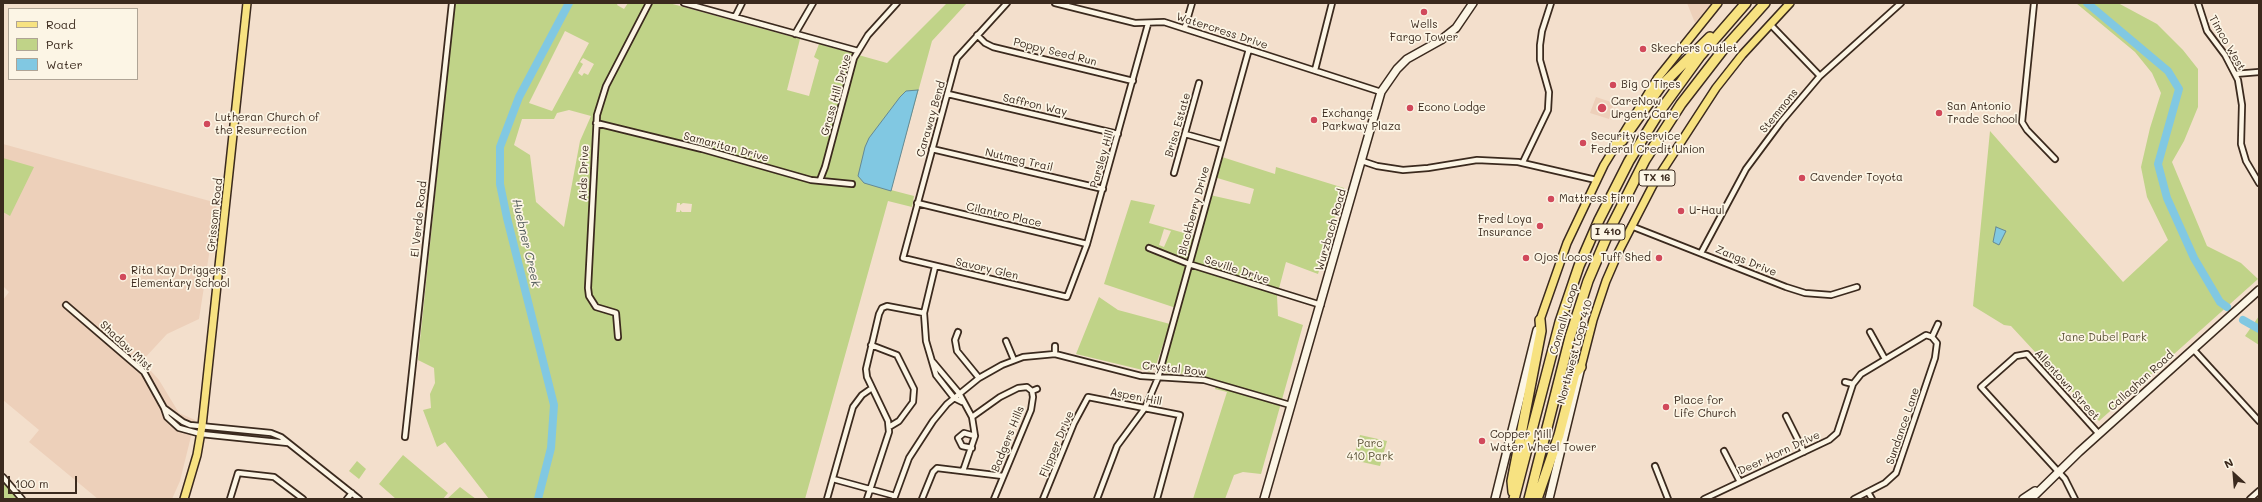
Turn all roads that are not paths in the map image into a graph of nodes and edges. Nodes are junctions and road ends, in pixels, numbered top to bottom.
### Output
1 (247, 3) edge
2 (452, 3) edge
3 (684, 3) edge
4 (742, 3) edge
5 (812, 3) edge
6 (897, 3) edge
7 (1007, 3) edge
8 (1055, 3) edge
9 (1192, 3) edge
10 (1332, 3) edge
11 (1473, 3) edge
12 (1551, 3) edge
13 (1718, 3) edge
14 (1746, 3) edge
15 (1765, 3) edge
16 (1790, 3) edge
17 (1900, 3) edge
18 (2034, 3) edge
19 (2198, 3) edge
20 (649, 4) edge
21 (735, 17) junction
22 (1148, 24) junction
23 (1727, 24) junction
24 (1770, 24) junction
25 (1185, 28) junction
26 (795, 34) junction
27 (977, 35) junction
28 (1248, 49) junction
29 (858, 51) junction
30 (1315, 70) junction
31 (2259, 72) edge
32 (2235, 74) junction
33 (1820, 76) junction
34 (1133, 81) junction
35 (1199, 83) dead end
36 (1381, 92) junction
37 (948, 94) junction
38 (596, 123) junction
39 (1118, 134) junction
40 (1185, 134) junction
41 (1221, 144) junction
42 (1616, 144) junction
43 (932, 149) junction
44 (2055, 159) dead end
45 (1362, 160) junction
46 (1523, 162) junction
47 (1174, 173) dead end
48 (820, 180) junction
49 (1596, 180) junction
50 (2259, 183) edge
51 (852, 184) dead end
52 (1103, 188) junction
53 (917, 203) junction
54 (1631, 226) junction
55 (1087, 244) junction
56 (1149, 248) dead end
57 (1701, 253) junction
58 (903, 258) joint
59 (1190, 264) junction
60 (935, 267) junction
61 (1857, 287) dead end
62 (2259, 290) edge
63 (1068, 297) joint
64 (66, 305) dead end
65 (1321, 305) junction
66 (924, 313) junction
67 (1540, 320) junction
68 (1938, 324) dead end
69 (958, 332) dead end
70 (1870, 332) dead end
71 (618, 337) dead end
72 (1932, 337) junction
73 (1006, 340) dead end
74 (871, 345) junction
75 (1055, 346) dead end
76 (2194, 349) junction
77 (1055, 354) junction
78 (1885, 359) junction
79 (1014, 360) junction
80 (932, 361) junction
81 (1581, 367) junction
82 (979, 378) junction
83 (1158, 378) junction
84 (1845, 382) dead end
85 (1852, 384) junction
86 (872, 388) junction
87 (1037, 389) dead end
88 (1032, 391) junction
89 (960, 393) junction
90 (1088, 397) joint
91 (954, 398) junction
92 (962, 402) junction
93 (1290, 405) junction
94 (164, 408) junction
95 (1145, 408) junction
96 (1786, 416) dead end
97 (972, 417) junction
98 (2259, 421) edge
99 (202, 426) junction
100 (889, 427) junction
101 (201, 434) junction
102 (2099, 434) junction
103 (975, 436) junction
104 (405, 437) dead end
105 (288, 443) junction
106 (972, 448) junction
107 (1724, 451) dead end
108 (1804, 452) junction
109 (1655, 466) dead end
110 (963, 471) junction
111 (2058, 472) junction
112 (1003, 476) junction
113 (3, 477) edge
114 (833, 479) junction
115 (1740, 482) junction
116 (869, 489) junction
117 (2039, 489) junction
118 (2259, 491) edge
119 (1868, 492) junction
120 (352, 493) junction
121 (894, 497) edge
122 (22, 499) edge
123 (184, 499) edge
124 (230, 499) edge
125 (303, 499) edge
126 (347, 499) edge
127 (359, 499) edge
128 (827, 499) edge
129 (867, 499) edge
130 (922, 499) edge
131 (994, 499) edge
132 (1043, 499) edge
133 (1097, 499) edge
134 (1157, 499) edge
135 (1264, 499) edge
136 (1495, 499) edge
137 (1514, 499) edge
138 (1529, 499) edge
139 (1537, 499) edge
140 (1549, 499) edge
141 (1668, 499) edge
142 (1704, 499) edge
143 (1854, 499) edge
144 (1872, 499) edge
145 (2023, 499) edge
146 (2031, 499) edge
147 (2075, 499) edge
148 (2250, 499) edge

1 - 99 main road, Grissom Road
2 - 104 street, El Verde Road
3 - 21 street
4 - 21 street
5 - 26 street
6 - 29 street, Grass Hill Drive
7 - 27 street, Caraway Bend
8 - 22 street, Watercress Drive
9 - 25 street
10 - 30 street
11 - 36 main road, Wurzbach Road
12 - 46 street
13 - 42 main road
14 - 23 highway, Connally Loop / I 410
15 - 138 highway, Connally Loop / I 410
16 - 24 main road, Northwest Loop 410 / TX 16
17 - 33 street, Stemmons
18 - 44 street
19 - 32 street, Timco West
20 - 38 street, Aids Drive
21 - 26 street
22 - 25 street, Watercress Drive
22 - 34 street, Parsley Hill
23 - 42 highway
23 - 137 highway, Connally Loop / I 410
24 - 33 street
24 - 54 main road, Northwest Loop 410 / TX 16
25 - 28 street, Watercress Drive
26 - 29 street
27 - 34 street, Poppy Seed Run
27 - 37 street, Caraway Bend
28 - 30 street, Watercress Drive
28 - 41 street, Blackberry Drive
29 - 48 street, Grass Hill Drive
30 - 36 street, Watercress Drive
31 - 32 street
32 - 50 street, Timco West
33 - 57 street, Stemmons
34 - 39 street, Parsley Hill
35 - 40 street, Brisa Estate
36 - 45 main road, Wurzbach Road
37 - 39 street, Saffron Way
37 - 43 street, Caraway Bend
38 - 48 street, Samaritan Drive
38 - 71 street, Aids Drive
39 - 52 street, Parsley Hill
40 - 41 street
40 - 47 street, Brisa Estate
41 - 59 street, Blackberry Drive
42 - 49 main road
43 - 52 street, Nutmeg Trail
43 - 53 street, Caraway Bend
45 - 46 street
45 - 65 main road, Wurzbach Road
46 - 49 street
48 - 51 street, Samaritan Drive
49 - 67 main road
52 - 55 street, Parsley Hill
53 - 55 street, Cilantro Place
53 - 58 street, Caraway Bend
54 - 57 street, Zangs Drive
54 - 81 main road, Northwest Loop 410 / TX 16
55 - 63 street, Parsley Hill
56 - 59 street, Seville Drive
57 - 61 street, Zangs Drive
58 - 60 street, Savory Glen
59 - 65 street, Seville Drive
59 - 83 street, Blackberry Drive
60 - 63 street, Savory Glen
60 - 66 street
62 - 76 main road, Callaghan Road
64 - 94 street, Shadow Mist
65 - 93 main road, Wurzbach Road
66 - 74 street
66 - 80 street
67 - 136 main road
67 - 137 highway
68 - 72 street
69 - 82 street
70 - 78 street
72 - 78 street, Deer Horn Drive
72 - 119 street, Sundance Lane
73 - 79 street
74 - 86 street
74 - 100 street
75 - 77 street
76 - 98 street
76 - 102 main road, Callaghan Road
77 - 79 street, Crystal Bow
77 - 83 street, Crystal Bow
78 - 85 street, Deer Horn Drive
79 - 82 street, Crystal Bow
80 - 89 street
80 - 91 street
81 - 139 highway, TX 16
81 - 140 main road, Northwest Loop 410
82 - 89 street, Crystal Bow
83 - 93 street, Crystal Bow
83 - 95 street, Blackberry Drive
84 - 85 street
85 - 108 street, Deer Horn Drive
86 - 100 street
86 - 114 street
87 - 88 street
88 - 97 street
88 - 112 street, Badgers Hills
89 - 91 street, Crystal Bow
89 - 92 street
90 - 95 street, Aspen Hill
90 - 132 street, Flipper Drive
91 - 92 street
91 - 121 street, Crystal Bow
92 - 97 street
93 - 135 main road, Wurzbach Road
94 - 99 street, Shadow Mist
94 - 101 street, Shadow Mist
95 - 133 street, Blackberry Drive
95 - 134 street, Aspen Hill
96 - 108 street
97 - 103 street
99 - 101 main road, Grissom Road
99 - 105 street, Shadow Mist
100 - 116 street
101 - 105 street, Shadow Mist
101 - 123 main road, Grissom Road
102 - 111 main road, Callaghan Road
102 - 111 street, Allentown Street
103 - 106 street
103 - 106 street
105 - 120 street, Shadow Mist
106 - 110 street
107 - 115 street
108 - 115 street, Deer Horn Drive
109 - 141 street
110 - 112 street
110 - 130 street
111 - 117 main road, Callaghan Road
111 - 147 street
112 - 131 street, Badgers Hills
113 - 122 street
114 - 116 street
114 - 128 street
115 - 142 street, Deer Horn Drive
116 - 121 street
116 - 129 street
117 - 145 main road, Callaghan Road
117 - 146 main road, Callaghan Road
118 - 148 street
119 - 143 street, Sundance Lane
119 - 144 street
120 - 126 street
120 - 127 street, Shadow Mist
124 - 125 street

